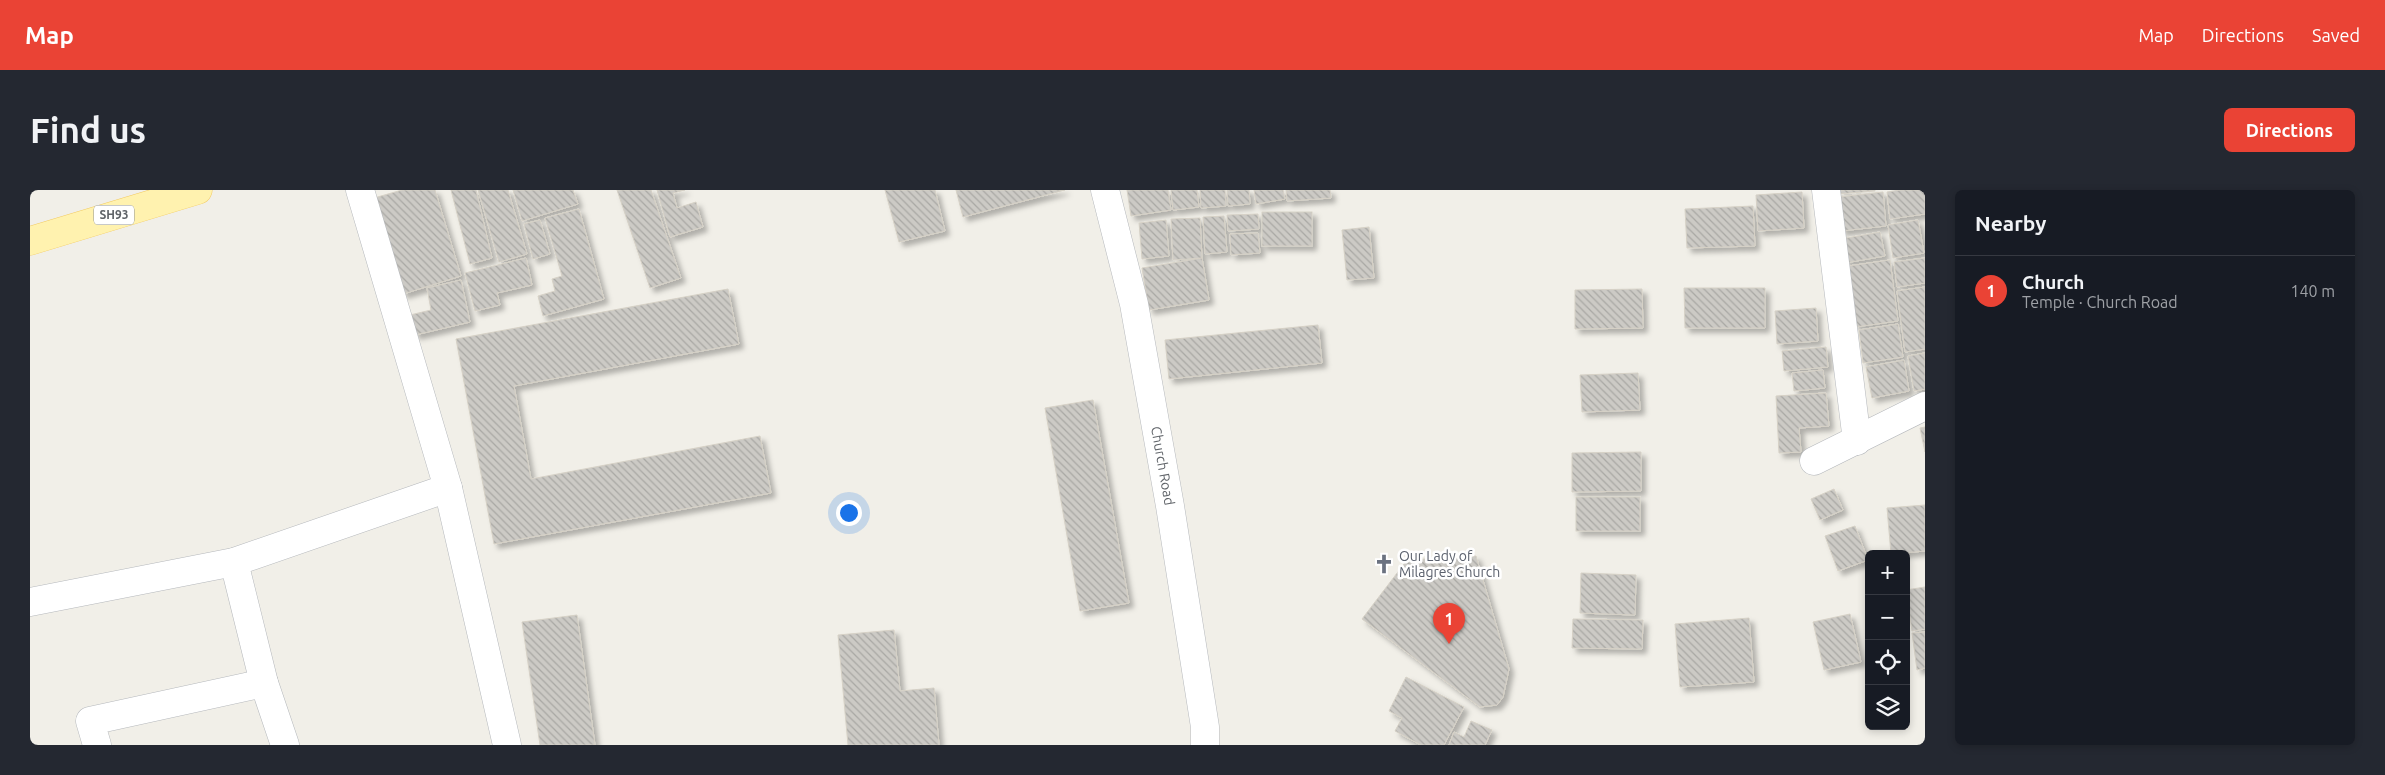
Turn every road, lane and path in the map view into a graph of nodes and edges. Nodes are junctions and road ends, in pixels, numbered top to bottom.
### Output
1 (198, 190) edge
2 (360, 190) edge
3 (1106, 190) edge
4 (1826, 190) edge
5 (30, 241) edge
6 (1925, 406) edge
7 (1857, 441) junction
8 (1814, 461) dead end
9 (448, 488) junction
10 (234, 562) junction
11 (30, 602) edge
12 (264, 683) junction
13 (97, 745) edge
14 (285, 745) edge
15 (507, 745) edge
16 (1204, 745) edge

1 - 5 main road, SH93
2 - 9 street
3 - 16 street, Church Road
4 - 7 street
6 - 7 street
7 - 8 street
9 - 10 street
9 - 15 street
10 - 11 street
10 - 12 street
12 - 13 street
12 - 14 street

